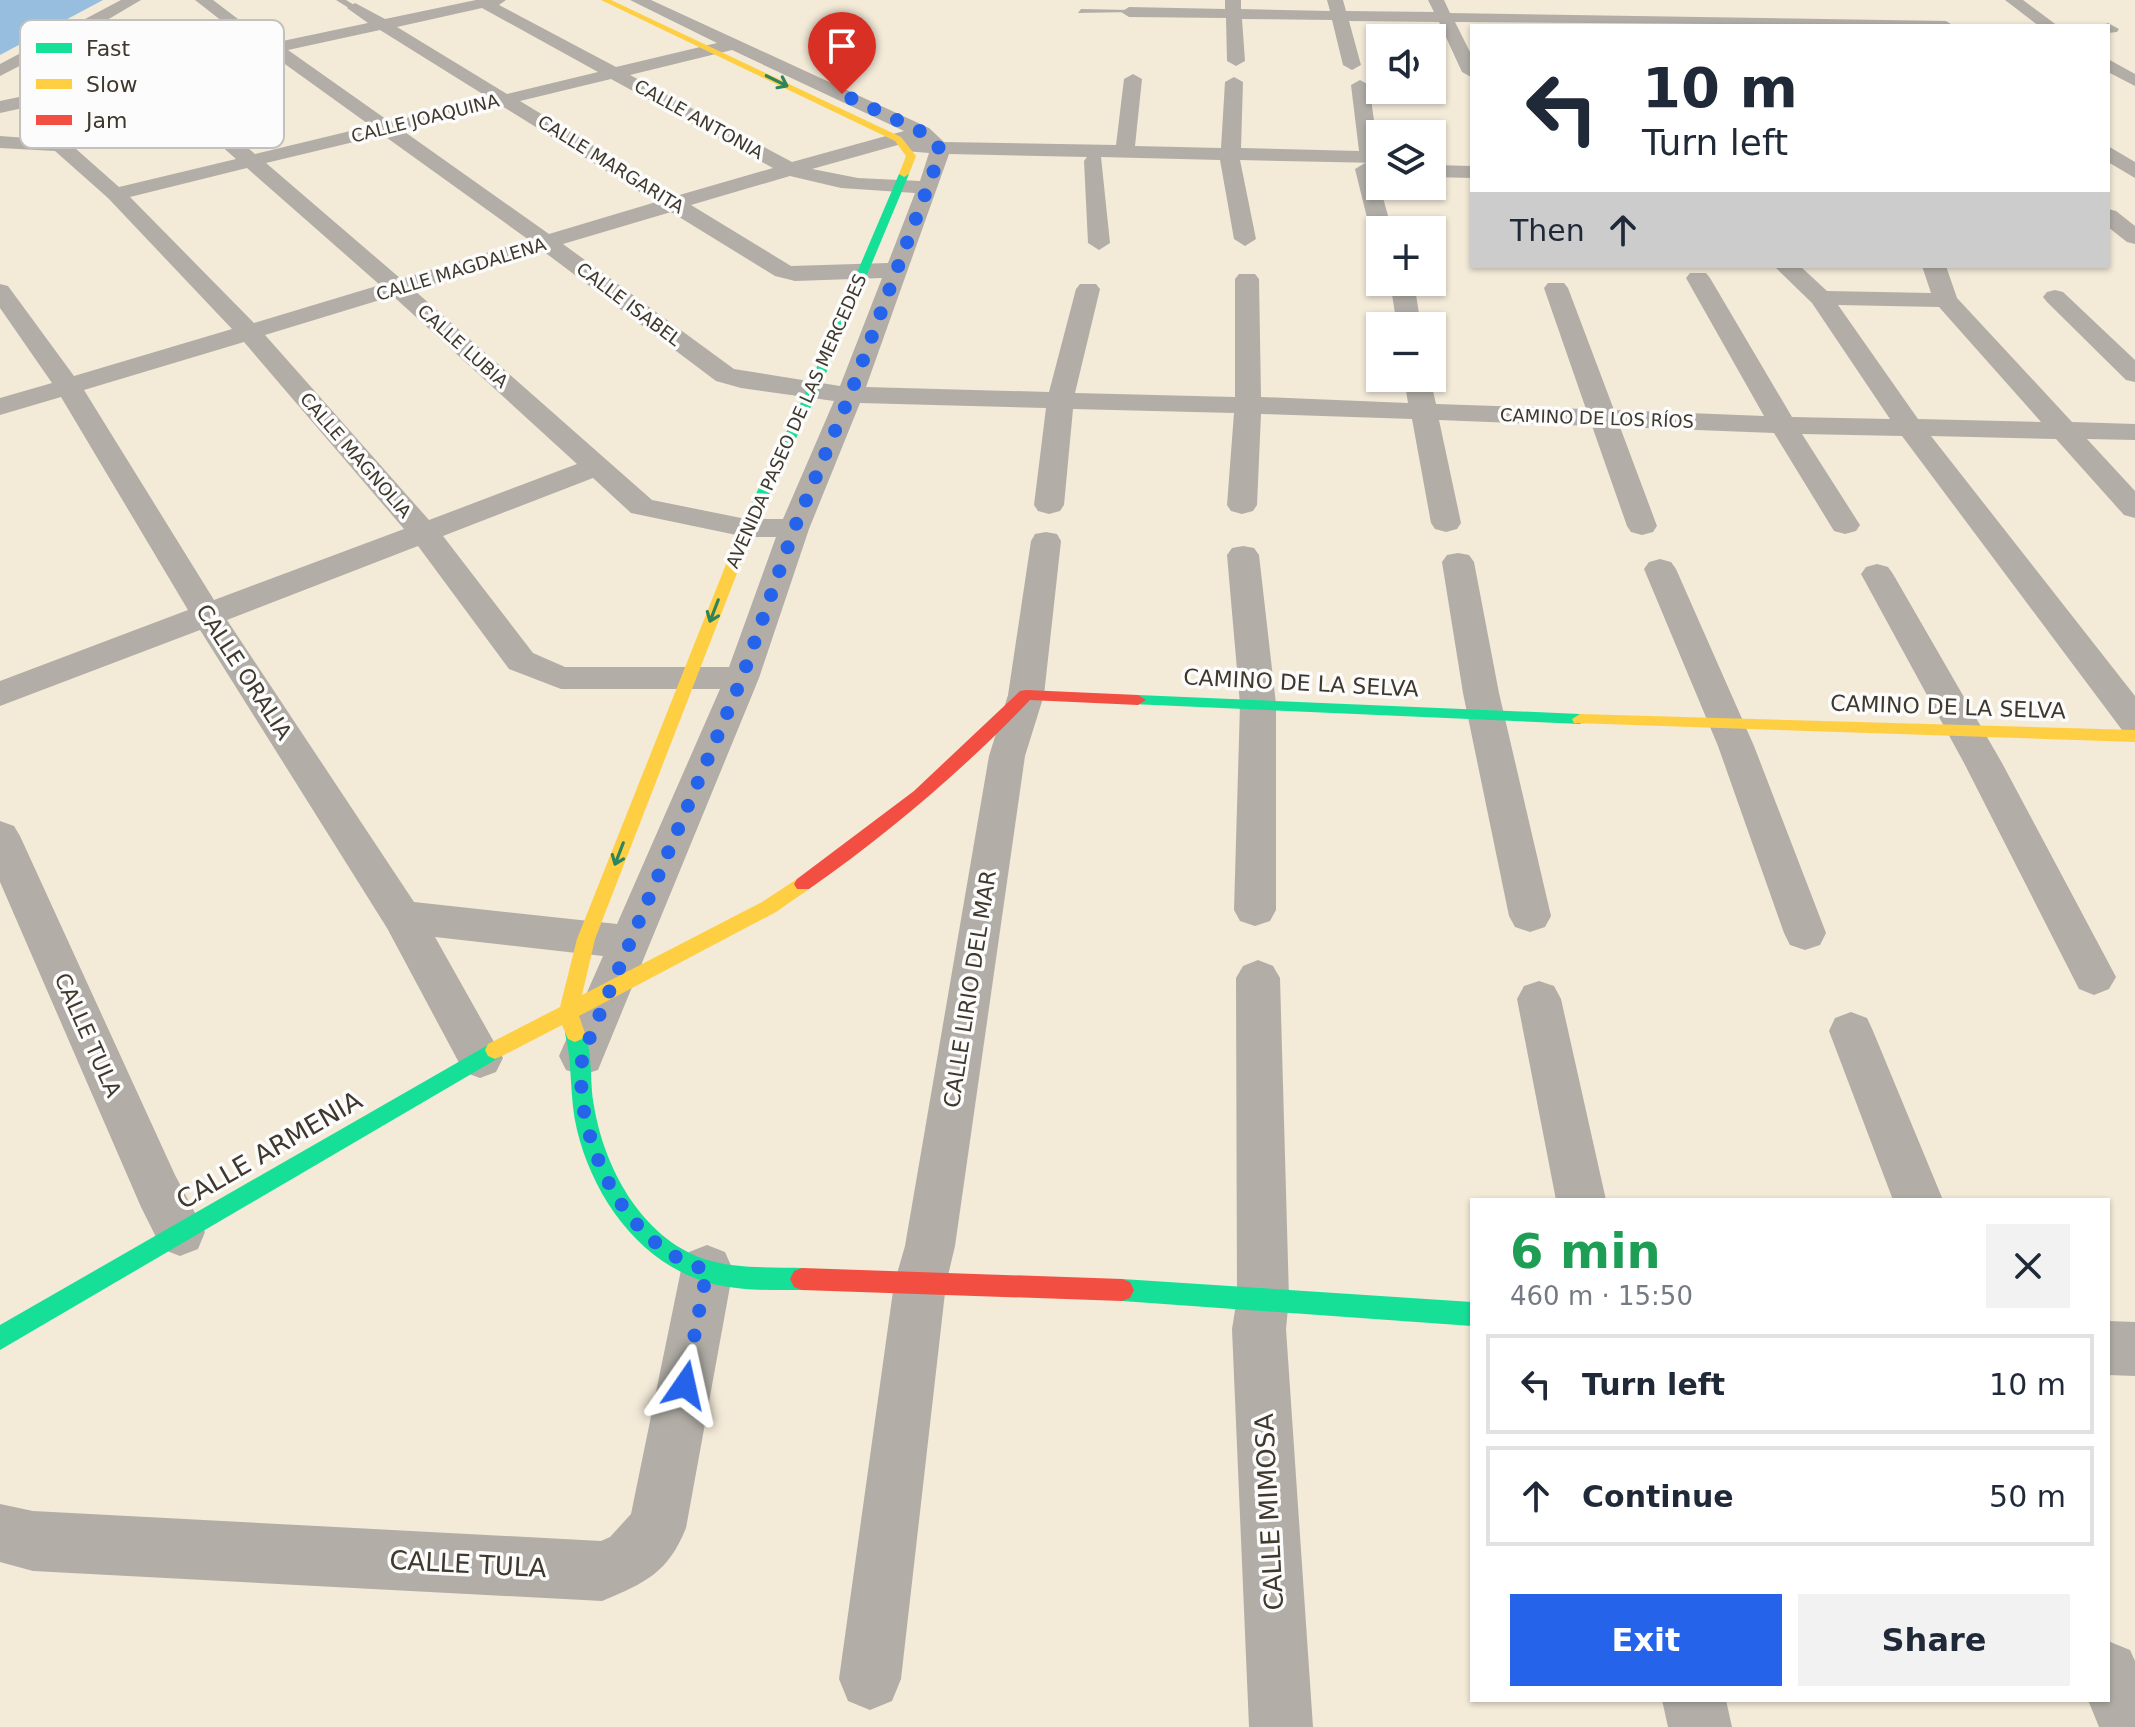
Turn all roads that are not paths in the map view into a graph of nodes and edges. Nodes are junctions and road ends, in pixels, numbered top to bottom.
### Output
1 (133, 0) edge
2 (203, 0) edge
3 (605, 0) edge
4 (638, 0) edge
5 (1541, 0) edge
6 (1618, 0) edge
7 (2013, 0) edge
8 (491, 2) edge
9 (382, 3) dead end
10 (348, 4) edge
11 (1129, 6) edge
12 (1233, 7) edge
13 (1337, 8) edge
14 (1440, 8) edge
15 (1708, 8) dead end
16 (1813, 8) dead end
17 (1919, 9) dead end
18 (1081, 11) dead end
19 (324, 15) dead end
20 (97, 20) edge
21 (234, 20) edge
22 (1554, 22) edge
23 (1637, 23) edge
24 (1724, 24) edge
25 (1833, 24) edge
26 (1938, 24) edge
27 (2047, 24) edge
28 (382, 25) junction
29 (1130, 30) dead end
30 (284, 35) edge
31 (723, 47) junction
32 (284, 54) edge
33 (20, 61) edge
34 (1236, 61) dead end
35 (1352, 65) dead end
36 (2110, 65) edge
37 (1470, 70) edge
38 (0, 71) edge
39 (616, 73) junction
40 (1133, 79) dead end
41 (2134, 81) edge
42 (1234, 82) dead end
43 (1360, 85) dead end
44 (507, 99) junction
45 (20, 103) edge
46 (0, 107) edge
47 (1366, 120) edge
48 (20, 127) edge
49 (385, 128) junction
50 (0, 141) edge
51 (20, 142) edge
52 (919, 147) junction
53 (63, 148) edge
54 (235, 148) edge
55 (1125, 150) junction
56 (2110, 156) edge
57 (1231, 158) junction
58 (1446, 158) edge
59 (1470, 159) edge
60 (248, 160) junction
61 (1094, 161) junction
62 (1366, 163) edge
63 (790, 169) junction
64 (1446, 171) edge
65 (1470, 172) edge
66 (895, 187) junction
67 (928, 187) junction
68 (2124, 187) edge
69 (115, 194) junction
70 (677, 205) junction
71 (2110, 218) edge
72 (2135, 237) edge
73 (1245, 239) dead end
74 (547, 243) junction
75 (1099, 243) dead end
76 (1788, 268) edge
77 (1935, 268) edge
78 (896, 270) junction
79 (862, 271) junction
80 (1698, 278) dead end
81 (1247, 279) dead end
82 (398, 288) junction
83 (1556, 288) dead end
84 (1088, 289) dead end
85 (0, 291) edge
86 (2055, 297) dead end
87 (1821, 298) junction
88 (1946, 300) junction
89 (250, 333) junction
90 (2135, 374) edge
91 (69, 388) junction
92 (813, 390) junction
93 (1419, 392) edge
94 (850, 395) junction
95 (1060, 401) junction
96 (1248, 405) junction
97 (0, 407) edge
98 (1422, 412) junction
99 (1600, 418) junction
100 (1783, 425) junction
101 (1910, 428) junction
102 (2064, 432) junction
103 (2135, 432) edge
104 (598, 466) junction
105 (1049, 505) dead end
106 (1242, 505) dead end
107 (2135, 509) edge
108 (1446, 523) dead end
109 (1845, 525) dead end
110 (1642, 526) dead end
111 (746, 528) junction
112 (794, 529) junction
113 (425, 534) junction
114 (1046, 541) dead end
115 (1243, 555) dead end
116 (1458, 562) dead end
117 (1660, 569) dead end
118 (1877, 574) dead end
119 (207, 615) junction
120 (688, 678) junction
121 (742, 678) junction
122 (0, 694) edge
123 (1026, 695) junction
124 (1258, 704) junction
125 (1486, 716) junction
126 (2135, 721) edge
127 (1725, 723) junction
128 (1963, 731) junction
129 (2135, 736) edge
130 (0, 836) edge
131 (1255, 910) dead end
132 (1530, 916) dead end
133 (402, 917) junction
134 (1805, 933) dead end
135 (586, 939) junction
136 (629, 941) junction
137 (2094, 977) dead end
138 (1258, 978) dead end
139 (606, 992) junction
140 (1539, 999) dead end
141 (568, 1013) junction
142 (1851, 1031) dead end
143 (582, 1056) junction
144 (480, 1058) junction
145 (1581, 1198) edge
146 (1917, 1198) edge
147 (180, 1232) junction
148 (707, 1270) junction
149 (920, 1284) junction
150 (1263, 1298) junction
151 (1470, 1314) edge
152 (0, 1338) edge
153 (2110, 1348) edge
154 (2135, 1349) edge
155 (0, 1533) edge
156 (2110, 1677) edge
157 (870, 1679) dead end
158 (1694, 1702) edge
159 (1281, 1727) edge
160 (1700, 1727) edge
161 (2131, 1727) edge

1 - 20 street
2 - 21 street, CALLE ISABEL
3 - 31 street
4 - 31 street
5 - 22 street
6 - 23 street
7 - 27 street
8 - 28 street
8 - 39 street, CALLE ANTONIA
9 - 10 street
10 - 19 street
10 - 28 street, CALLE MARGARITA
11 - 12 street
11 - 18 lane
11 - 29 street
12 - 13 street
12 - 34 street
13 - 14 street
13 - 35 street
14 - 22 street
14 - 37 street
15 - 24 street
16 - 25 street
17 - 26 street
22 - 23 street
23 - 24 street
28 - 30 street
28 - 44 street, CALLE MARGARITA
31 - 39 street, CALLE JOAQUINA
31 - 52 street
32 - 49 street, CALLE ISABEL
33 - 38 street
36 - 41 street
39 - 44 street, CALLE JOAQUINA
39 - 63 street, CALLE ANTONIA
40 - 55 street
42 - 57 street
43 - 47 street
44 - 49 street, CALLE JOAQUINA
44 - 70 street, CALLE MARGARITA
45 - 46 street
48 - 50 street
49 - 60 street, CALLE JOAQUINA
49 - 74 street, CALLE ISABEL
50 - 51 street, CALLE MAGNOLIA
52 - 55 street
52 - 61 street
52 - 63 street, CALLE MAGDALENA
52 - 66 street, AVENIDA PASEO DE LAS MERCEDES
52 - 67 street, AVENIDA PASEO DE LAS MERCEDES
53 - 69 street, CALLE MAGNOLIA
54 - 60 street, CALLE LUBIA
55 - 57 street
56 - 68 street
57 - 61 street
57 - 62 street
57 - 73 street
58 - 59 street
60 - 69 street, CALLE JOAQUINA
60 - 82 street, CALLE LUBIA
61 - 75 street
63 - 66 street, CALLE ANTONIA
63 - 70 street, CALLE MAGDALENA
64 - 65 street
66 - 67 street, CALLE ANTONIA
66 - 79 street, AVENIDA PASEO DE LAS MERCEDES
67 - 78 street, AVENIDA PASEO DE LAS MERCEDES
69 - 89 street, CALLE MAGNOLIA
70 - 74 street, CALLE MAGDALENA
70 - 79 street, CALLE MARGARITA
71 - 72 street
74 - 82 street, CALLE MAGDALENA
74 - 92 street, CALLE ISABEL
76 - 87 street
77 - 88 street
78 - 79 street, CALLE MARGARITA
78 - 94 street, AVENIDA PASEO DE LAS MERCEDES
79 - 92 street, AVENIDA PASEO DE LAS MERCEDES
80 - 100 street
81 - 96 street
82 - 89 street, CALLE MAGDALENA
82 - 104 street, CALLE LUBIA
83 - 99 street
84 - 95 street
85 - 91 street, CALLE ORALIA
86 - 90 street
87 - 88 street
87 - 101 street
88 - 102 street
89 - 91 street, CALLE MAGDALENA
89 - 113 street, CALLE MAGNOLIA
91 - 97 street, CALLE MAGDALENA
91 - 119 street, CALLE ORALIA
92 - 94 street, CALLE ISABEL
92 - 111 street, AVENIDA PASEO DE LAS MERCEDES
93 - 98 street
94 - 95 street, CALLE ISABEL
94 - 112 street, AVENIDA PASEO DE LAS MERCEDES
95 - 96 street, CAMINO DE LOS RÍOS
95 - 105 street
96 - 98 street, CAMINO DE LOS RÍOS
96 - 106 street
98 - 99 street, CAMINO DE LOS RÍOS
98 - 108 street
99 - 100 street, CAMINO DE LOS RÍOS
99 - 110 street
100 - 101 street, CAMINO DE LOS RÍOS
100 - 109 street
101 - 102 street, CAMINO DE LOS RÍOS
101 - 126 street
102 - 103 street, CAMINO DE LOS RÍOS
102 - 107 street
104 - 111 street, CALLE LUBIA
104 - 113 street
111 - 112 street, CALLE LUBIA
111 -> 120 street, AVENIDA PASEO DE LAS MERCEDES
112 - 121 street, AVENIDA PASEO DE LAS MERCEDES
113 - 119 street
113 - 120 street, CALLE MAGNOLIA
114 - 123 street, CALLE LIRIO DEL MAR
115 - 124 street
116 - 125 street
117 - 127 street
118 - 128 street
119 - 122 street
119 - 133 street, CALLE ORALIA
120 - 121 street, CALLE MAGNOLIA
120 -> 135 street, AVENIDA PASEO DE LAS MERCEDES
121 - 136 street, AVENIDA PASEO DE LAS MERCEDES
123 - 124 street, CAMINO DE LA SELVA
123 - 139 street
123 - 149 street, CALLE LIRIO DEL MAR
124 - 125 street, CAMINO DE LA SELVA
124 - 131 street
125 - 127 street, CAMINO DE LA SELVA
125 - 132 street
127 - 128 street, CAMINO DE LA SELVA
127 - 134 street
128 - 129 street, CAMINO DE LA SELVA
128 - 137 street
130 - 147 street, CALLE TULA
133 - 135 street
133 - 144 street, CALLE ORALIA
135 - 136 street
135 - 141 street, AVENIDA PASEO DE LAS MERCEDES
136 - 139 street, AVENIDA PASEO DE LAS MERCEDES
138 - 150 street, CALLE MIMOSA
139 - 141 street
139 - 143 street, AVENIDA PASEO DE LAS MERCEDES
140 - 145 street
141 - 143 street
141 - 144 street, CALLE ARMENIA
142 - 146 street
143 - 148 street
144 - 147 street, CALLE ARMENIA
147 - 152 street, CALLE ARMENIA
148 - 149 street
148 - 155 street, CALLE TULA
149 - 150 street
149 - 157 street, CALLE LIRIO DEL MAR
150 - 151 street
150 - 159 street, CALLE MIMOSA
153 - 154 street
156 - 161 street
158 - 160 street

